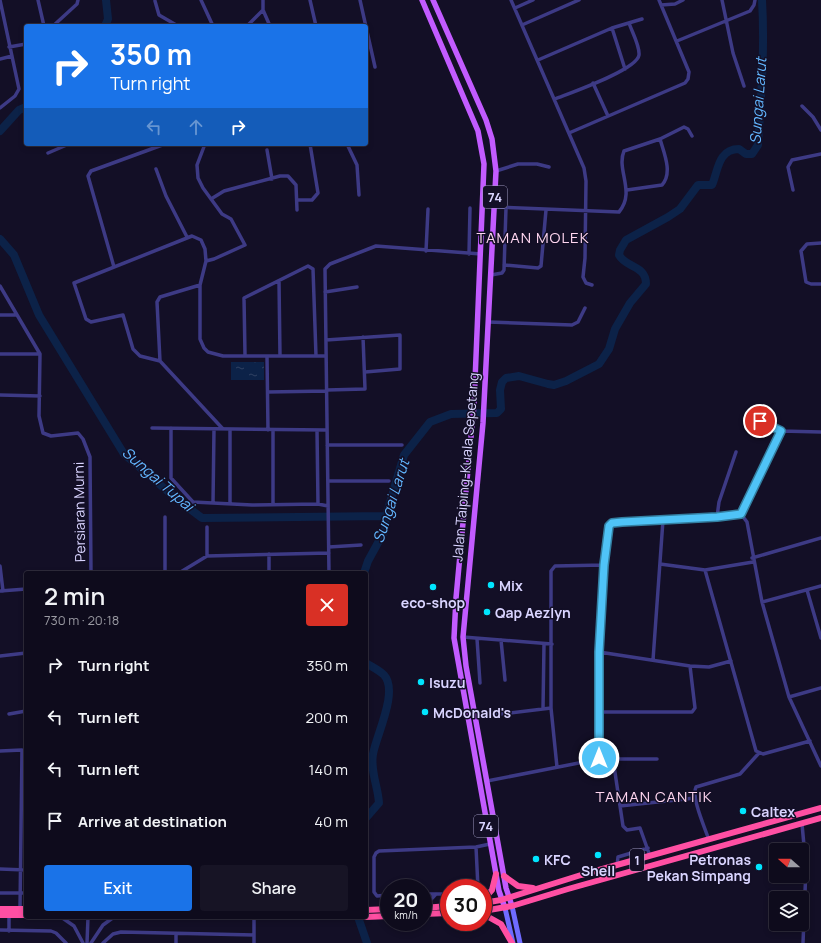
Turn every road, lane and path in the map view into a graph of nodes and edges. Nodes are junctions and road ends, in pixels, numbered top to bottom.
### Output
1 (0, 0) edge
2 (38, 0) edge
3 (200, 0) edge
4 (263, 0) edge
5 (310, 0) edge
6 (360, 0) edge
7 (422, 0) edge
8 (433, 0) edge
9 (511, 0) edge
10 (533, 0) edge
11 (578, 0) edge
12 (659, 0) edge
13 (683, 0) edge
14 (722, 0) edge
15 (755, 0) edge
16 (155, 1) edge
17 (78, 2) edge
18 (661, 6) junction
19 (515, 8) junction
20 (263, 10) junction
21 (642, 20) dead end
22 (725, 20) junction
23 (2, 21) edge
24 (629, 23) junction
25 (44, 24) edge
26 (55, 24) edge
27 (175, 24) edge
28 (212, 24) edge
29 (249, 24) edge
30 (269, 24) edge
31 (316, 24) edge
32 (365, 24) edge
33 (522, 24) junction
34 (612, 28) junction
35 (368, 36) edge
36 (677, 41) junction
37 (24, 44) edge
38 (10, 47) junction
39 (12, 56) junction
40 (0, 59) edge
41 (538, 60) junction
42 (375, 67) dead end
43 (625, 69) junction
44 (593, 83) junction
45 (744, 86) dead end
46 (555, 99) junction
47 (802, 106) dead end
48 (0, 108) edge
49 (608, 116) junction
50 (821, 130) edge
51 (569, 132) junction
52 (692, 136) dead end
53 (660, 139) junction
54 (64, 146) edge
55 (160, 146) edge
56 (204, 146) edge
57 (310, 146) edge
58 (348, 146) edge
59 (267, 150) dead end
60 (48, 153) dead end
61 (821, 154) edge
62 (549, 167) dead end
63 (156, 169) dead end
64 (496, 171) junction
65 (272, 179) junction
66 (627, 190) junction
67 (793, 190) dead end
68 (359, 195) dead end
69 (211, 199) junction
70 (297, 200) junction
71 (495, 207) junction
72 (470, 208) dead end
73 (506, 208) junction
74 (428, 209) dead end
75 (297, 210) dead end
76 (546, 210) junction
77 (585, 212) junction
78 (187, 237) junction
79 (821, 243) edge
80 (426, 251) junction
81 (469, 254) junction
82 (482, 254) junction
83 (206, 261) junction
84 (504, 265) junction
85 (114, 267) junction
86 (491, 275) junction
87 (279, 281) junction
88 (821, 284) edge
89 (200, 285) junction
90 (592, 285) dead end
91 (0, 286) edge
92 (357, 287) dead end
93 (325, 292) junction
94 (585, 308) dead end
95 (0, 315) edge
96 (17, 315) junction
97 (488, 322) junction
98 (363, 337) junction
99 (326, 340) junction
100 (0, 354) edge
101 (40, 354) junction
102 (245, 355) junction
103 (267, 356) junction
104 (280, 356) junction
105 (316, 356) junction
106 (326, 356) junction
107 (160, 361) junction
108 (365, 372) junction
109 (327, 391) junction
110 (268, 392) junction
111 (0, 395) edge
112 (40, 396) junction
113 (760, 421) dead end
114 (152, 428) dead end
115 (171, 428) junction
116 (214, 429) junction
117 (223, 429) junction
118 (230, 429) junction
119 (268, 430) junction
120 (273, 430) junction
121 (317, 430) junction
122 (326, 430) junction
123 (781, 431) junction
124 (821, 432) edge
125 (327, 445) junction
126 (402, 445) dead end
127 (736, 452) dead end
128 (328, 481) junction
129 (388, 481) dead end
130 (213, 503) junction
131 (230, 504) junction
132 (318, 504) junction
133 (273, 505) junction
134 (328, 506) junction
135 (741, 514) junction
136 (164, 517) dead end
137 (717, 517) junction
138 (663, 520) junction
139 (207, 527) dead end
140 (821, 538) edge
141 (361, 546) dead end
142 (329, 547) junction
143 (329, 553) junction
144 (269, 554) junction
145 (207, 556) junction
146 (753, 560) junction
147 (660, 564) junction
148 (604, 565) junction
149 (0, 566) edge
150 (705, 570) junction
151 (91, 571) edge
152 (165, 571) edge
153 (182, 571) edge
154 (269, 571) edge
155 (329, 571) edge
156 (821, 586) edge
157 (24, 589) edge
158 (807, 590) junction
159 (1, 591) edge
160 (762, 602) junction
161 (820, 632) edge
162 (463, 637) junction
163 (477, 638) junction
164 (821, 638) edge
165 (501, 640) junction
166 (544, 644) junction
167 (552, 644) junction
168 (24, 652) edge
169 (599, 652) junction
170 (0, 656) edge
171 (653, 660) junction
172 (731, 661) junction
173 (690, 666) junction
174 (505, 680) dead end
175 (480, 683) dead end
176 (821, 688) edge
177 (789, 697) junction
178 (551, 708) junction
179 (543, 709) junction
180 (24, 711) edge
181 (598, 712) junction
182 (9, 714) dead end
183 (476, 717) junction
184 (810, 741) junction
185 (24, 750) edge
186 (0, 751) edge
187 (759, 753) junction
188 (599, 758) junction
189 (613, 759) junction
190 (657, 759) dead end
191 (821, 766) edge
192 (557, 767) junction
193 (487, 781) junction
194 (695, 798) junction
195 (620, 806) junction
196 (821, 808) edge
197 (810, 811) junction
198 (788, 817) junction
199 (821, 818) edge
200 (814, 820) junction
201 (802, 824) junction
202 (790, 827) junction
203 (709, 840) junction
204 (490, 844) junction
205 (476, 846) junction
206 (648, 848) junction
207 (650, 856) junction
208 (616, 866) junction
209 (0, 869) edge
210 (24, 870) edge
211 (496, 874) junction
212 (504, 876) junction
213 (478, 879) edge
214 (536, 889) junction
215 (492, 890) edge
216 (0, 893) edge
217 (21, 893) junction
218 (432, 894) edge
219 (436, 894) junction
220 (440, 894) edge
221 (380, 896) edge
222 (509, 897) junction
223 (432, 898) edge
224 (501, 900) junction
225 (492, 902) edge
226 (512, 906) junction
227 (505, 908) junction
228 (0, 909) edge
229 (23, 909) edge
230 (492, 910) edge
231 (380, 911) edge
232 (368, 913) edge
233 (0, 915) edge
234 (9, 915) junction
235 (24, 915) edge
236 (380, 915) edge
237 (64, 919) edge
238 (88, 919) edge
239 (112, 919) edge
240 (254, 919) edge
241 (492, 919) edge
242 (0, 930) edge
243 (9, 930) junction
244 (176, 934) junction
245 (254, 935) junction
246 (66, 943) edge
247 (82, 943) edge
248 (87, 943) edge
249 (91, 943) edge
250 (103, 943) edge
251 (176, 943) edge
252 (254, 943) edge
253 (513, 943) edge
254 (520, 943) edge
255 (803, 943) edge

1 - 23 street
2 - 25 street
3 - 28 street
4 - 20 street
5 - 31 street
6 - 32 street
7 - 82 main road, Jalan Taiping-Kuala Sepetang / 74
8 - 64 main road, Jalan Taiping-Kuala Sepetang / 74
9 - 19 street
10 - 19 street
11 - 33 street
12 - 18 street
13 - 18 street
14 - 22 street
15 - 22 street
16 - 27 street
17 - 26 street
18 - 36 street
19 - 33 street
20 - 29 street
20 - 30 street
21 - 24 street
22 - 36 street
22 - 45 street
23 - 38 street
24 - 34 street
24 - 43 street
33 - 41 street
34 - 41 street
34 - 43 street
35 - 42 street
36 - 49 street
37 - 38 street
38 - 39 street
39 - 40 street
39 - 48 street
41 - 46 street
43 - 44 street
44 - 46 street
44 - 49 street
46 - 51 street
47 - 50 street
49 - 51 street
51 - 77 street
52 - 53 street
53 - 66 street
53 - 66 street
54 - 60 street
55 - 85 street
56 - 69 street
57 - 70 street
58 - 68 street
59 - 65 street
61 - 67 street
62 - 64 street
63 - 78 street
64 - 71 main road, Jalan Taiping-Kuala Sepetang / 74
65 - 69 street
65 - 70 street
66 - 77 street
69 - 83 street
70 - 75 street
71 - 73 street
71 - 86 main road, Jalan Taiping-Kuala Sepetang / 74
72 - 81 street
73 - 76 street
73 - 84 street
74 - 80 street
76 - 77 street
76 - 84 street
77 - 90 street
78 - 83 street
78 - 85 street
79 - 88 street
80 - 81 street
80 - 93 street
81 - 82 street
82 - 204 main road, Jalan Taiping-Kuala Sepetang / 74
83 - 89 street
84 - 86 street
85 - 107 street
86 - 97 main road, Jalan Taiping-Kuala Sepetang / 74
87 - 102 street
87 - 104 street
87 - 105 street
89 - 102 street
89 - 107 street
91 - 96 street
92 - 93 street
93 - 99 street
94 - 97 street
95 - 96 street
96 - 101 street
97 - 162 main road, Jalan Taiping-Kuala Sepetang / 74
98 - 99 street
98 - 108 street
98 - 108 street
99 - 106 street
100 - 101 street
101 - 112 street, Persiaran Murni
102 - 103 street
103 - 104 street
103 - 110 street
104 - 105 street
105 - 106 street
106 - 109 street
107 - 117 street
108 - 109 street
109 - 110 street
109 - 122 street
110 - 119 street
111 - 112 street
112 - 151 street, Persiaran Murni
113 - 123 street
114 - 115 street
115 - 116 street
115 - 130 street
116 - 117 street
116 - 130 street
117 - 118 street
118 - 119 street
118 - 131 street
119 - 120 street
120 - 121 street
120 - 133 street
121 - 122 street
121 - 132 street
122 - 125 street
123 - 124 street
123 - 135 street
125 - 126 street
125 - 128 street
127 - 137 street
128 - 129 street
128 - 134 street
130 - 131 street
131 - 133 street
132 - 133 street
132 - 134 street
134 - 142 street
135 - 137 street
135 - 146 street
136 - 152 street
137 - 138 street
138 - 147 street
138 - 148 street
139 - 145 street
140 - 146 street
141 - 142 street
142 - 143 street
143 - 144 street
143 - 155 street
144 - 145 street
144 - 154 street
145 - 153 street
146 - 150 street
146 - 160 street
147 - 150 street
147 - 171 street
148 - 167 street
148 - 169 street
149 - 159 street
150 - 172 street
156 - 158 street
157 - 159 street
158 - 160 street
158 - 161 street
160 - 177 street
161 - 164 street
162 - 163 street
162 - 183 main road, Jalan Taiping-Kuala Sepetang / 74
163 - 165 street
163 - 175 street
165 - 166 street
165 - 174 street
166 - 167 street
166 - 179 street
167 - 178 street
168 - 170 street
169 - 171 street
169 - 181 street
171 - 173 street
172 - 173 street
172 - 187 street
173 - 181 street
176 - 177 street
177 - 184 street
178 - 179 street
178 - 192 street
179 - 183 street
180 - 182 street
181 - 188 street
183 - 193 main road, Jalan Taiping-Kuala Sepetang / 74
184 - 187 street
184 - 191 street
185 - 186 street
185 - 210 street
187 - 194 street
188 - 189 street
188 - 192 street
189 - 190 street
189 - 195 street
192 - 193 street
193 - 212 main road, Jalan Taiping-Kuala Sepetang / 74
194 - 195 street
194 - 203 street
195 - 206 street
196 - 197 highway, 1
197 - 198 highway, 1
197 - 200 highway
198 - 202 highway
198 - 203 highway, 1
199 - 200 highway, 1
200 - 201 highway, 1
201 - 202 highway, 1
201 - 255 street
202 - 226 highway, 1
203 - 207 highway, 1
204 - 205 street
204 - 211 main road, Jalan Taiping-Kuala Sepetang / 74
205 - 213 street
205 - 221 street
206 - 207 street
206 - 208 street
207 - 208 highway, 1
208 - 214 highway, 1
209 - 210 street
210 - 217 street
211 - 215 highway
211 - 224 main road, Jalan Taiping-Kuala Sepetang / 74
212 - 214 highway
212 - 222 main road, Jalan Taiping-Kuala Sepetang / 74
214 - 222 highway, 1
216 - 217 street
217 - 229 street
218 - 219 street
219 - 220 street
219 - 223 street
222 - 224 highway, 1
222 - 226 main road, Jalan Taiping-Kuala Sepetang / 74
224 - 225 highway, 1
224 - 227 main road, Jalan Taiping-Kuala Sepetang / 74
226 - 227 highway, 1
226 - 254 main road, Jalan Taiping-Kuala Sepetang / 74
227 - 230 highway, 1
227 - 253 main road, Jalan Taiping-Kuala Sepetang / 74
228 - 229 highway
231 - 232 highway
232 - 236 highway
233 - 234 highway
234 - 235 highway
234 - 243 street
237 - 247 street
238 - 248 street
239 - 249 street
240 - 245 street
241 - 253 highway
242 - 243 street
243 - 246 street
244 - 245 street
244 - 250 street
244 - 251 street
245 - 252 street

